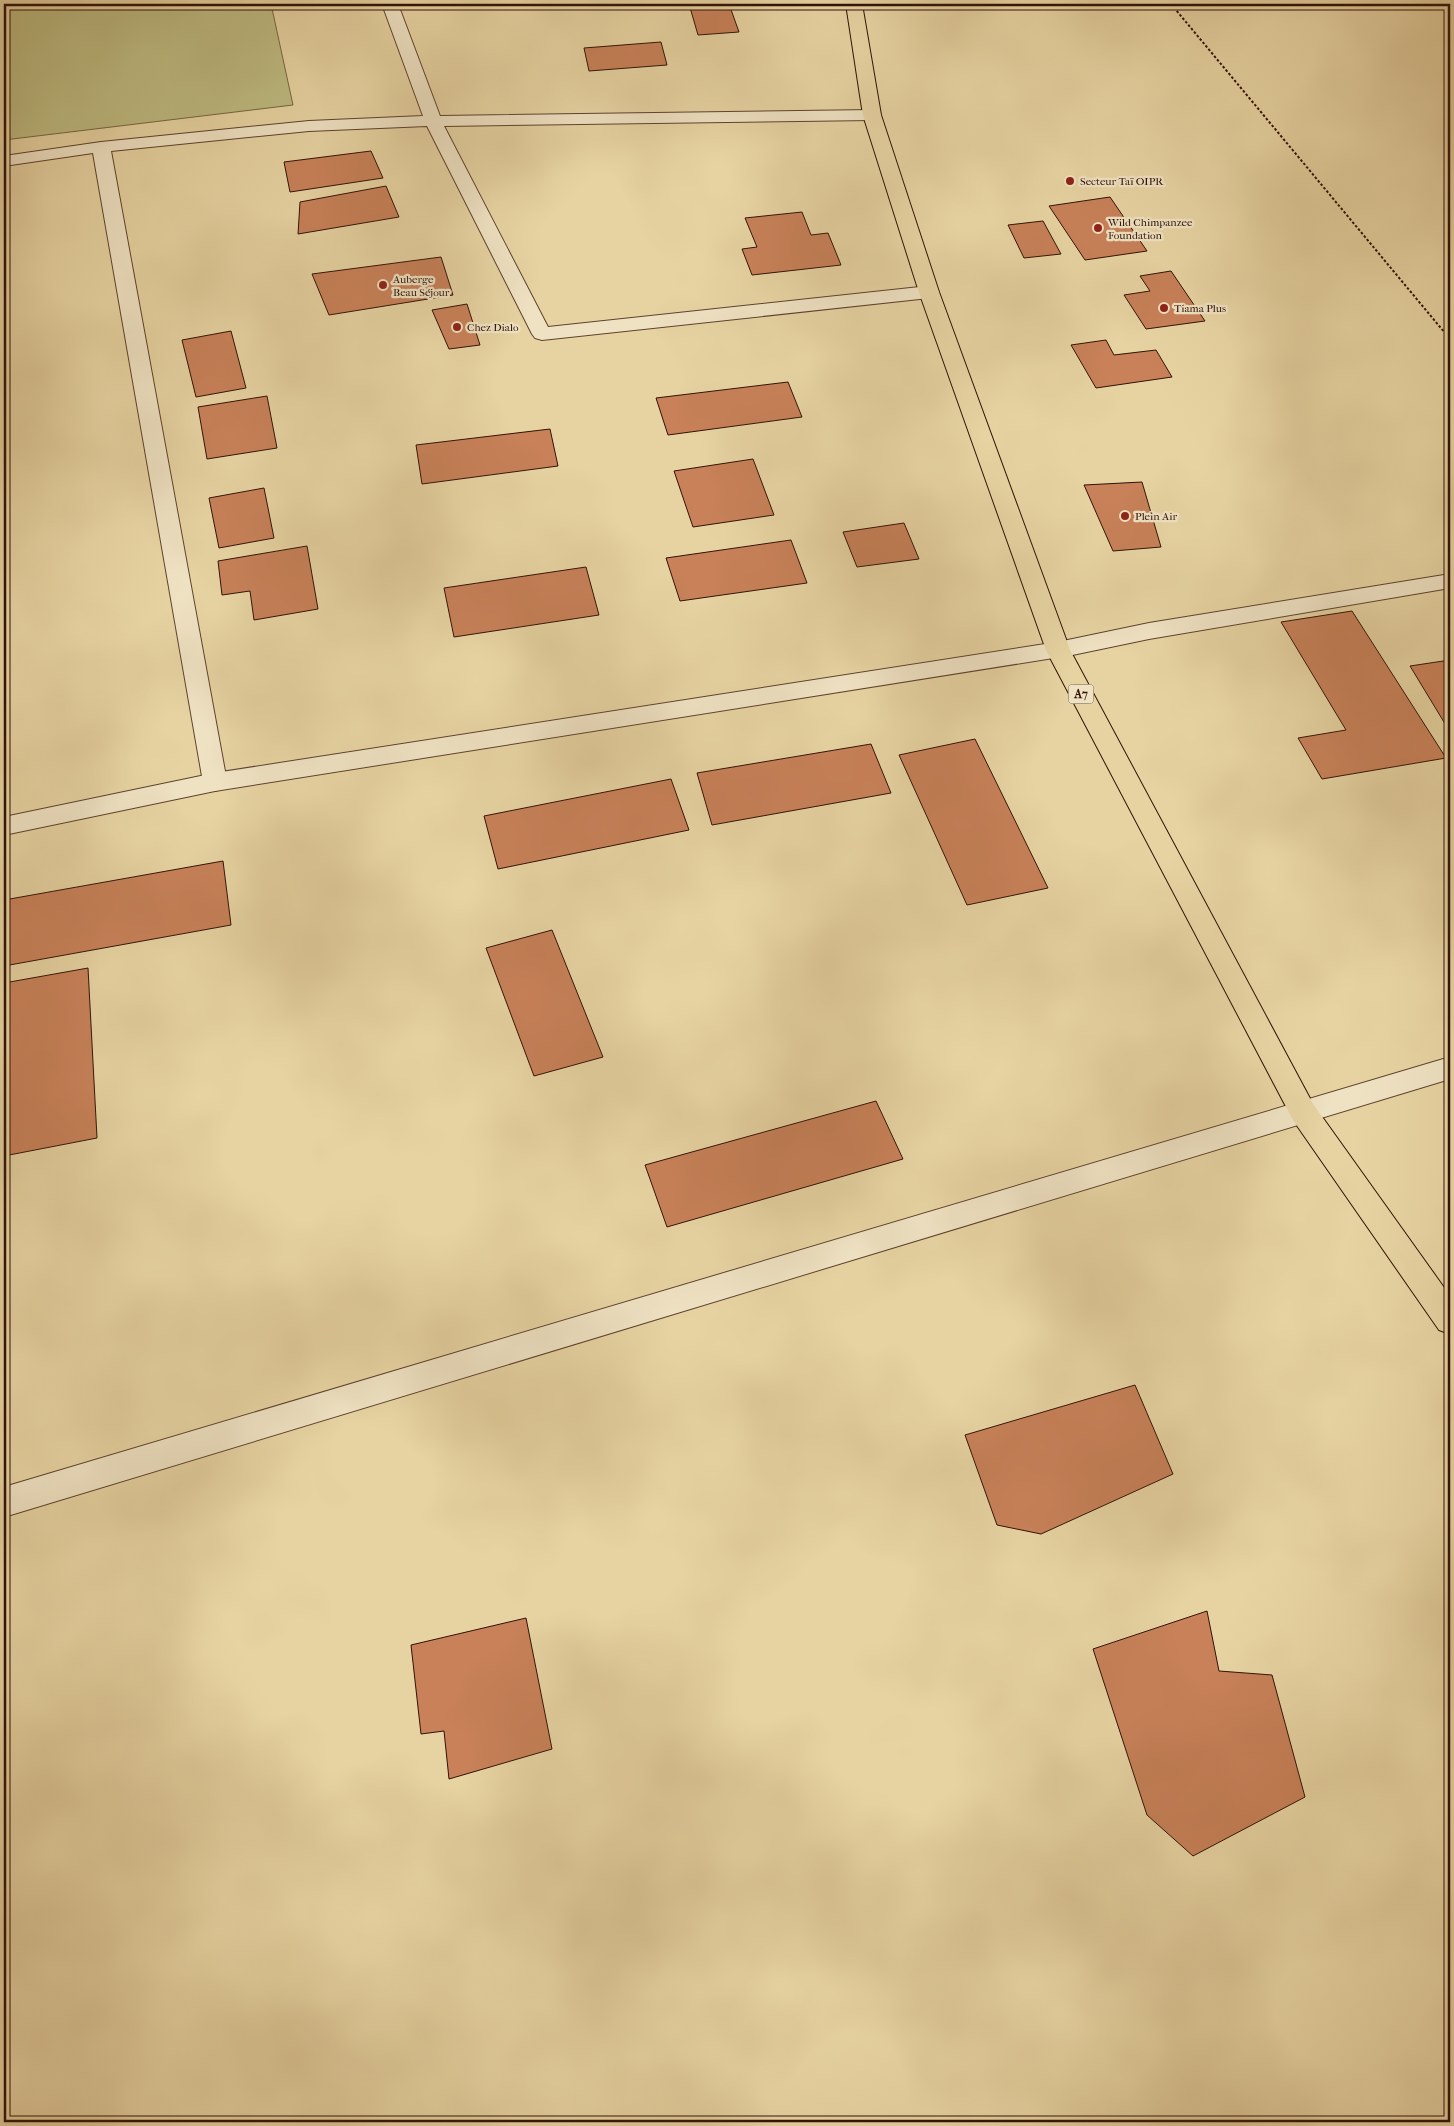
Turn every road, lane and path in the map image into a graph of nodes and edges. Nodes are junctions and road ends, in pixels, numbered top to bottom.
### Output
1 (390, 4) edge
2 (854, 4) edge
3 (1171, 4) edge
4 (872, 115) junction
5 (433, 122) junction
6 (101, 147) junction
7 (4, 161) edge
8 (929, 292) junction
9 (1450, 339) edge
10 (1450, 581) edge
11 (1058, 650) junction
12 (215, 782) junction
13 (4, 826) edge
14 (1450, 1068) edge
15 (1303, 1112) junction
16 (1450, 1320) edge
17 (4, 1502) edge

1 - 5 street
2 - 4 main road, A7
3 - 9 path
4 - 5 street
4 - 8 main road, A7
5 - 6 street
5 - 8 street
6 - 7 street
6 - 12 street
8 - 11 main road, A7
10 - 11 street
11 - 12 street
11 - 15 main road, A7
12 - 13 street
14 - 15 street
15 - 16 main road, A7
15 - 17 street

